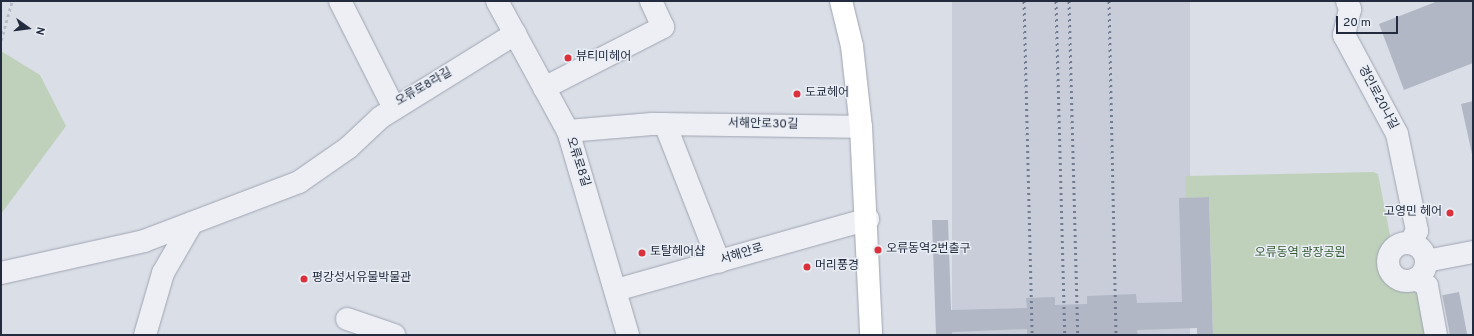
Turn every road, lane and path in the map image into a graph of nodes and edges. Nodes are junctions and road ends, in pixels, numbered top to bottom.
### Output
1 (12, 1) edge
2 (340, 1) edge
3 (497, 1) edge
4 (650, 1) edge
5 (841, 1) edge
6 (1347, 1) edge
7 (515, 34) junction
8 (1, 40) edge
9 (544, 88) junction
10 (394, 108) junction
11 (665, 124) junction
12 (861, 127) junction
13 (568, 131) junction
14 (868, 219) junction
15 (192, 223) junction
16 (1410, 243) junction
17 (1473, 252) edge
18 (719, 262) junction
19 (1421, 270) junction
20 (1, 274) edge
21 (616, 290) junction
22 (347, 319) dead end
23 (145, 335) edge
24 (394, 335) edge
25 (628, 335) edge
26 (872, 335) edge
27 (1436, 335) edge

1 - 8 path
2 - 10 street, 오류로8라길
3 - 7 street, 오류로8길
4 - 9 street
5 - 12 main road
6 - 16 street, 경인로20나길
7 - 9 street, 오류로8길
7 - 10 street, 오류로8라길
9 - 13 street, 오류로8길
10 - 15 street
11 - 12 street, 서해안로30길
11 - 13 street, 서해안로30길
11 - 18 street
12 - 14 main road
13 - 21 street, 오류로8길
14 - 18 street, 서해안로
14 - 26 main road
15 - 20 street
15 - 23 street
16 - 19 street
16 - 19 street
17 - 19 street
18 - 21 street, 서해안로
19 - 27 street
21 - 25 street, 오류로8길
22 - 24 street

